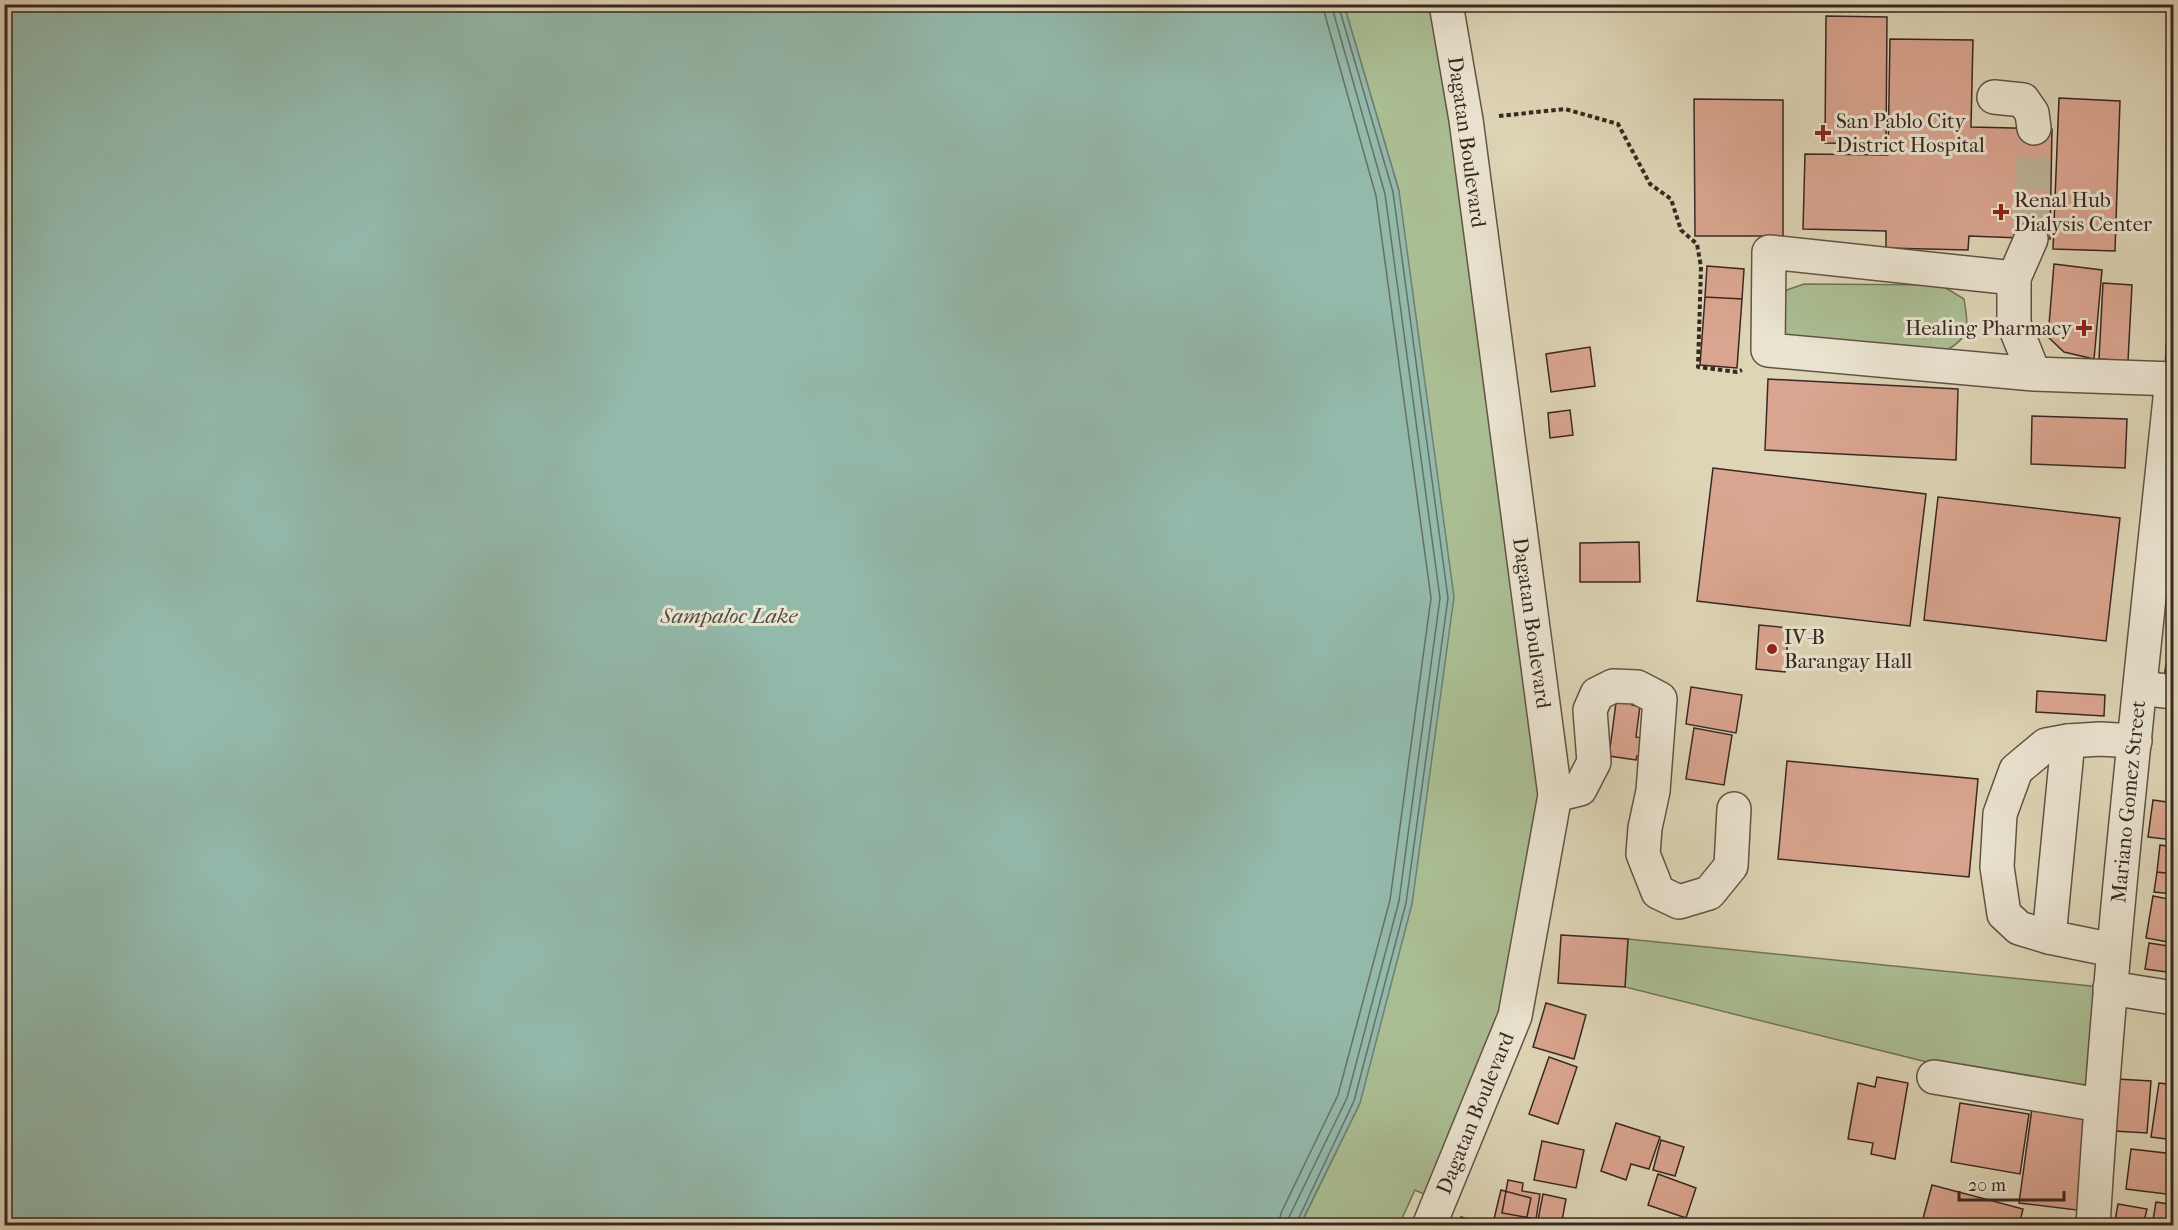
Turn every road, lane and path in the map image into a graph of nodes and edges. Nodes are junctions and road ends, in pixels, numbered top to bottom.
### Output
1 (1446, 4) edge
2 (1995, 97) dead end
3 (1466, 120) junction
4 (2034, 128) tunnel mouth
5 (2031, 238) tunnel mouth
6 (2014, 278) junction
7 (1768, 350) junction
8 (2034, 374) junction
9 (2173, 379) edge
10 (2140, 688) junction
11 (2174, 692) edge
12 (2068, 741) junction
13 (2135, 741) junction
14 (1555, 795) junction
15 (1734, 809) dead end
16 (2049, 937) junction
17 (2113, 950) junction
18 (2110, 987) junction
19 (2174, 998) edge
20 (1934, 1077) dead end
21 (2100, 1105) junction
22 (1429, 1226) edge
23 (2093, 1226) edge

1 - 3 street, Dagatan Boulevard
2 - 4 street
3 - 7 path
3 - 14 street, Dagatan Boulevard
5 - 6 street
6 - 7 street
6 - 8 street
7 - 8 street
8 - 9 street
9 - 10 street, Mariano Gomez Street
10 - 11 street
10 - 13 street, Mariano Gomez Street
12 - 13 street
12 - 16 street
12 - 16 street
13 - 17 street, Mariano Gomez Street
14 - 15 street
14 - 22 street, Dagatan Boulevard
16 - 17 street
17 - 18 street, Mariano Gomez Street
18 - 19 street
18 - 21 street, Mariano Gomez Street
20 - 21 street
21 - 23 street, Mariano Gomez Street

